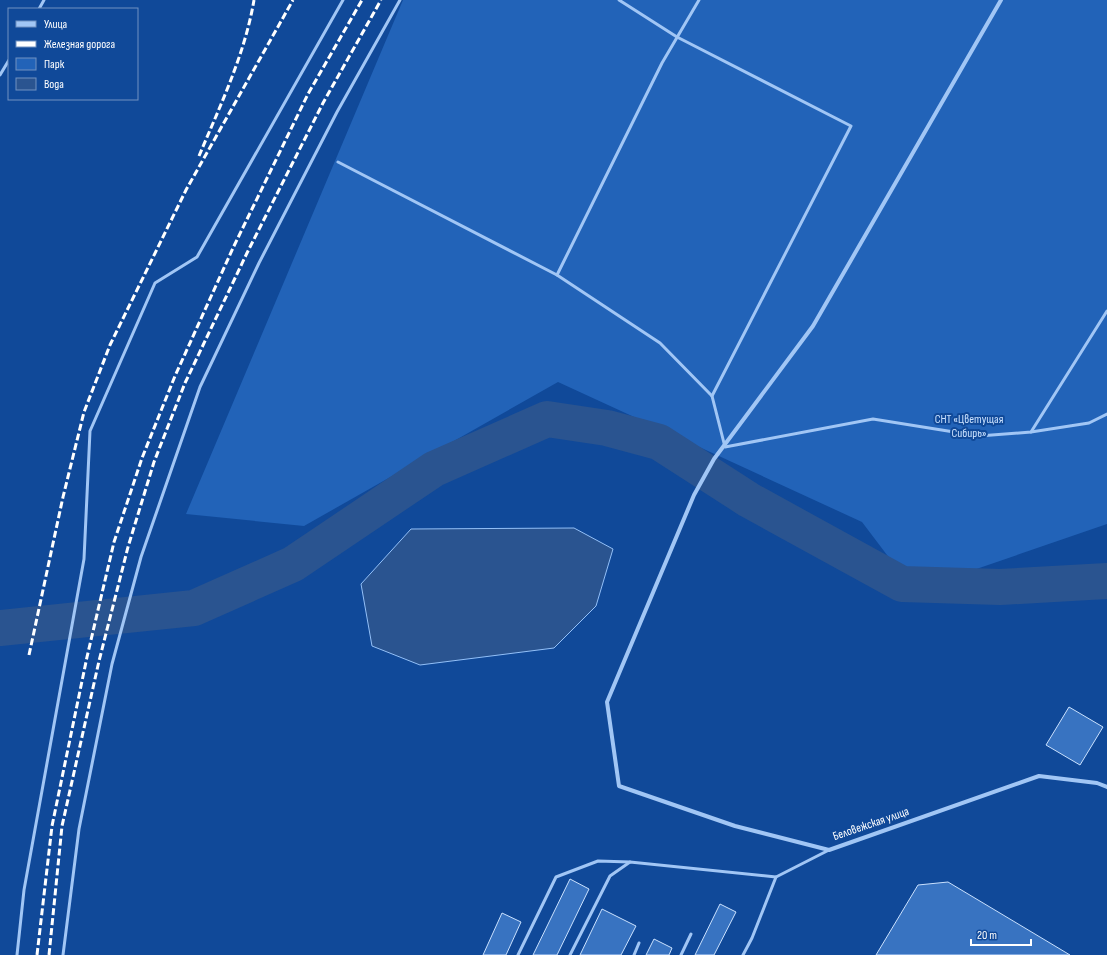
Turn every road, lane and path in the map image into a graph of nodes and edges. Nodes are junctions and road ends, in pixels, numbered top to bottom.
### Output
1 (343, 0) edge
2 (400, 0) edge
3 (619, 0) edge
4 (699, 0) edge
5 (1001, 0) edge
6 (677, 37) junction
7 (8, 62) edge
8 (0, 75) edge
9 (338, 162) dead end
10 (557, 275) junction
11 (1107, 311) edge
12 (712, 396) junction
13 (1107, 414) edge
14 (1031, 432) junction
15 (725, 447) junction
16 (1107, 787) edge
17 (829, 850) junction
18 (630, 862) junction
19 (776, 877) junction
20 (691, 934) dead end
21 (639, 944) dead end
22 (17, 955) edge
23 (63, 955) edge
24 (518, 955) edge
25 (570, 955) edge
26 (634, 955) edge
27 (681, 955) edge
28 (743, 955) edge

1 - 22 lane
2 - 23 lane
3 - 6 lane
4 - 6 lane
5 - 15 street
6 - 10 lane
6 - 12 lane
7 - 8 lane
9 - 10 lane
10 - 12 lane
11 - 14 lane
12 - 15 lane
13 - 14 lane
14 - 15 lane
15 - 17 street, Беловежская улица
16 - 17 street, Беловежская улица
17 - 19 lane
18 - 19 lane
18 - 24 lane
18 - 25 lane
19 - 28 lane
20 - 27 lane
21 - 26 lane

